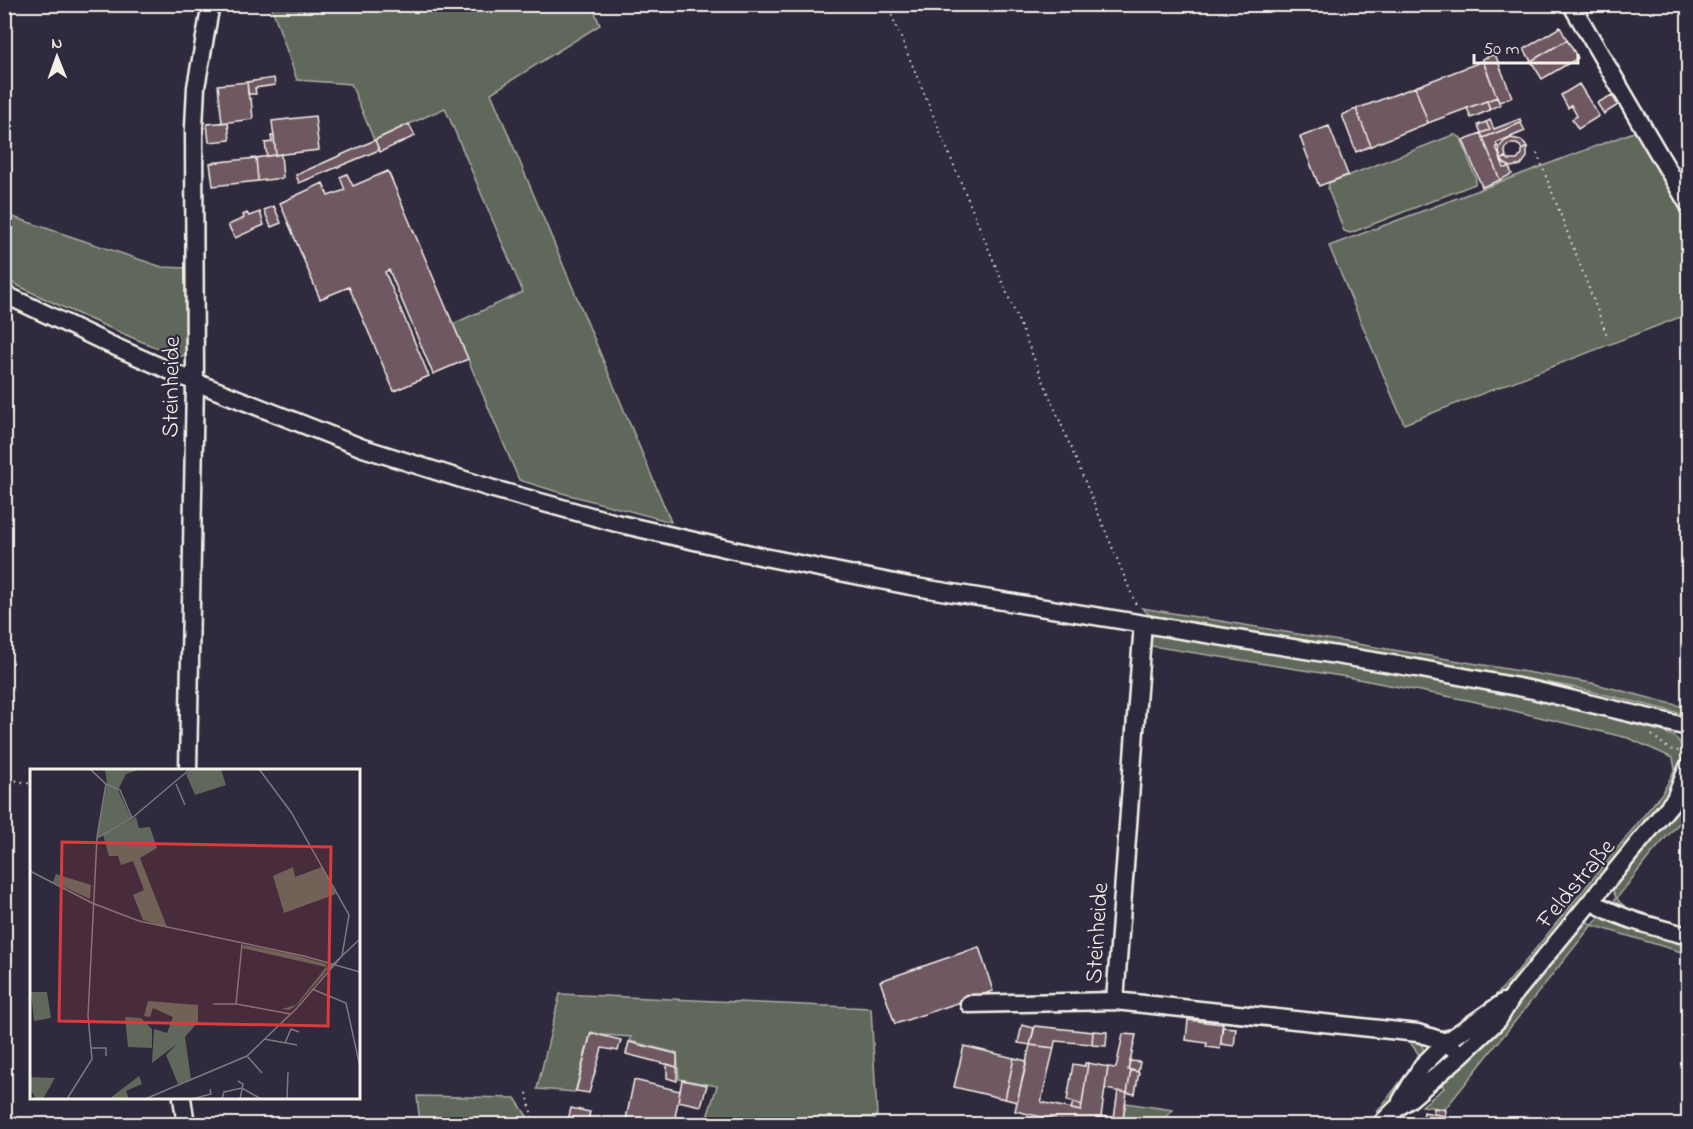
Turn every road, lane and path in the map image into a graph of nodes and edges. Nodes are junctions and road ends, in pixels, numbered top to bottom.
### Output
1 (210, 4) edge
2 (887, 4) edge
3 (1571, 4) edge
4 (1537, 153) dead end
5 (1689, 204) edge
6 (4, 294) edge
7 (1608, 338) dead end
8 (195, 382) junction
9 (1142, 624) junction
10 (1689, 727) edge
11 (1689, 766) edge
12 (188, 769) edge
13 (4, 778) edge
14 (30, 784) edge
15 (1689, 787) edge
16 (1674, 800) junction
17 (1591, 901) junction
18 (1689, 936) edge
19 (1512, 996) junction
20 (1114, 1001) junction
21 (969, 1004) dead end
22 (1446, 1042) junction
23 (1461, 1055) junction
24 (527, 1093) dead end
25 (182, 1099) edge
26 (1397, 1108) junction
27 (4, 1119) edge
28 (104, 1125) edge
29 (186, 1125) edge
30 (536, 1125) edge
31 (1381, 1125) edge

1 - 8 street, Steinheide
2 - 9 path
3 - 5 street
4 - 7 path
6 - 8 street
8 - 9 street
8 - 12 street, Steinheide
9 - 10 street
9 - 20 street, Steinheide
11 - 16 street, Feldstraße
13 - 14 path
15 - 16 street, Feldstraße
16 - 17 street, Feldstraße
17 - 18 street
17 - 19 street, Feldstraße
19 - 22 street, Feldstraße
19 - 23 street, Feldstraße
20 - 21 street
20 - 22 street, Steinheide
22 - 23 street, Steinheide
22 - 26 street, Feldstraße
23 - 26 street, Feldstraße
24 - 30 path
25 - 29 street
26 - 31 street, Feldstraße
27 - 28 path

